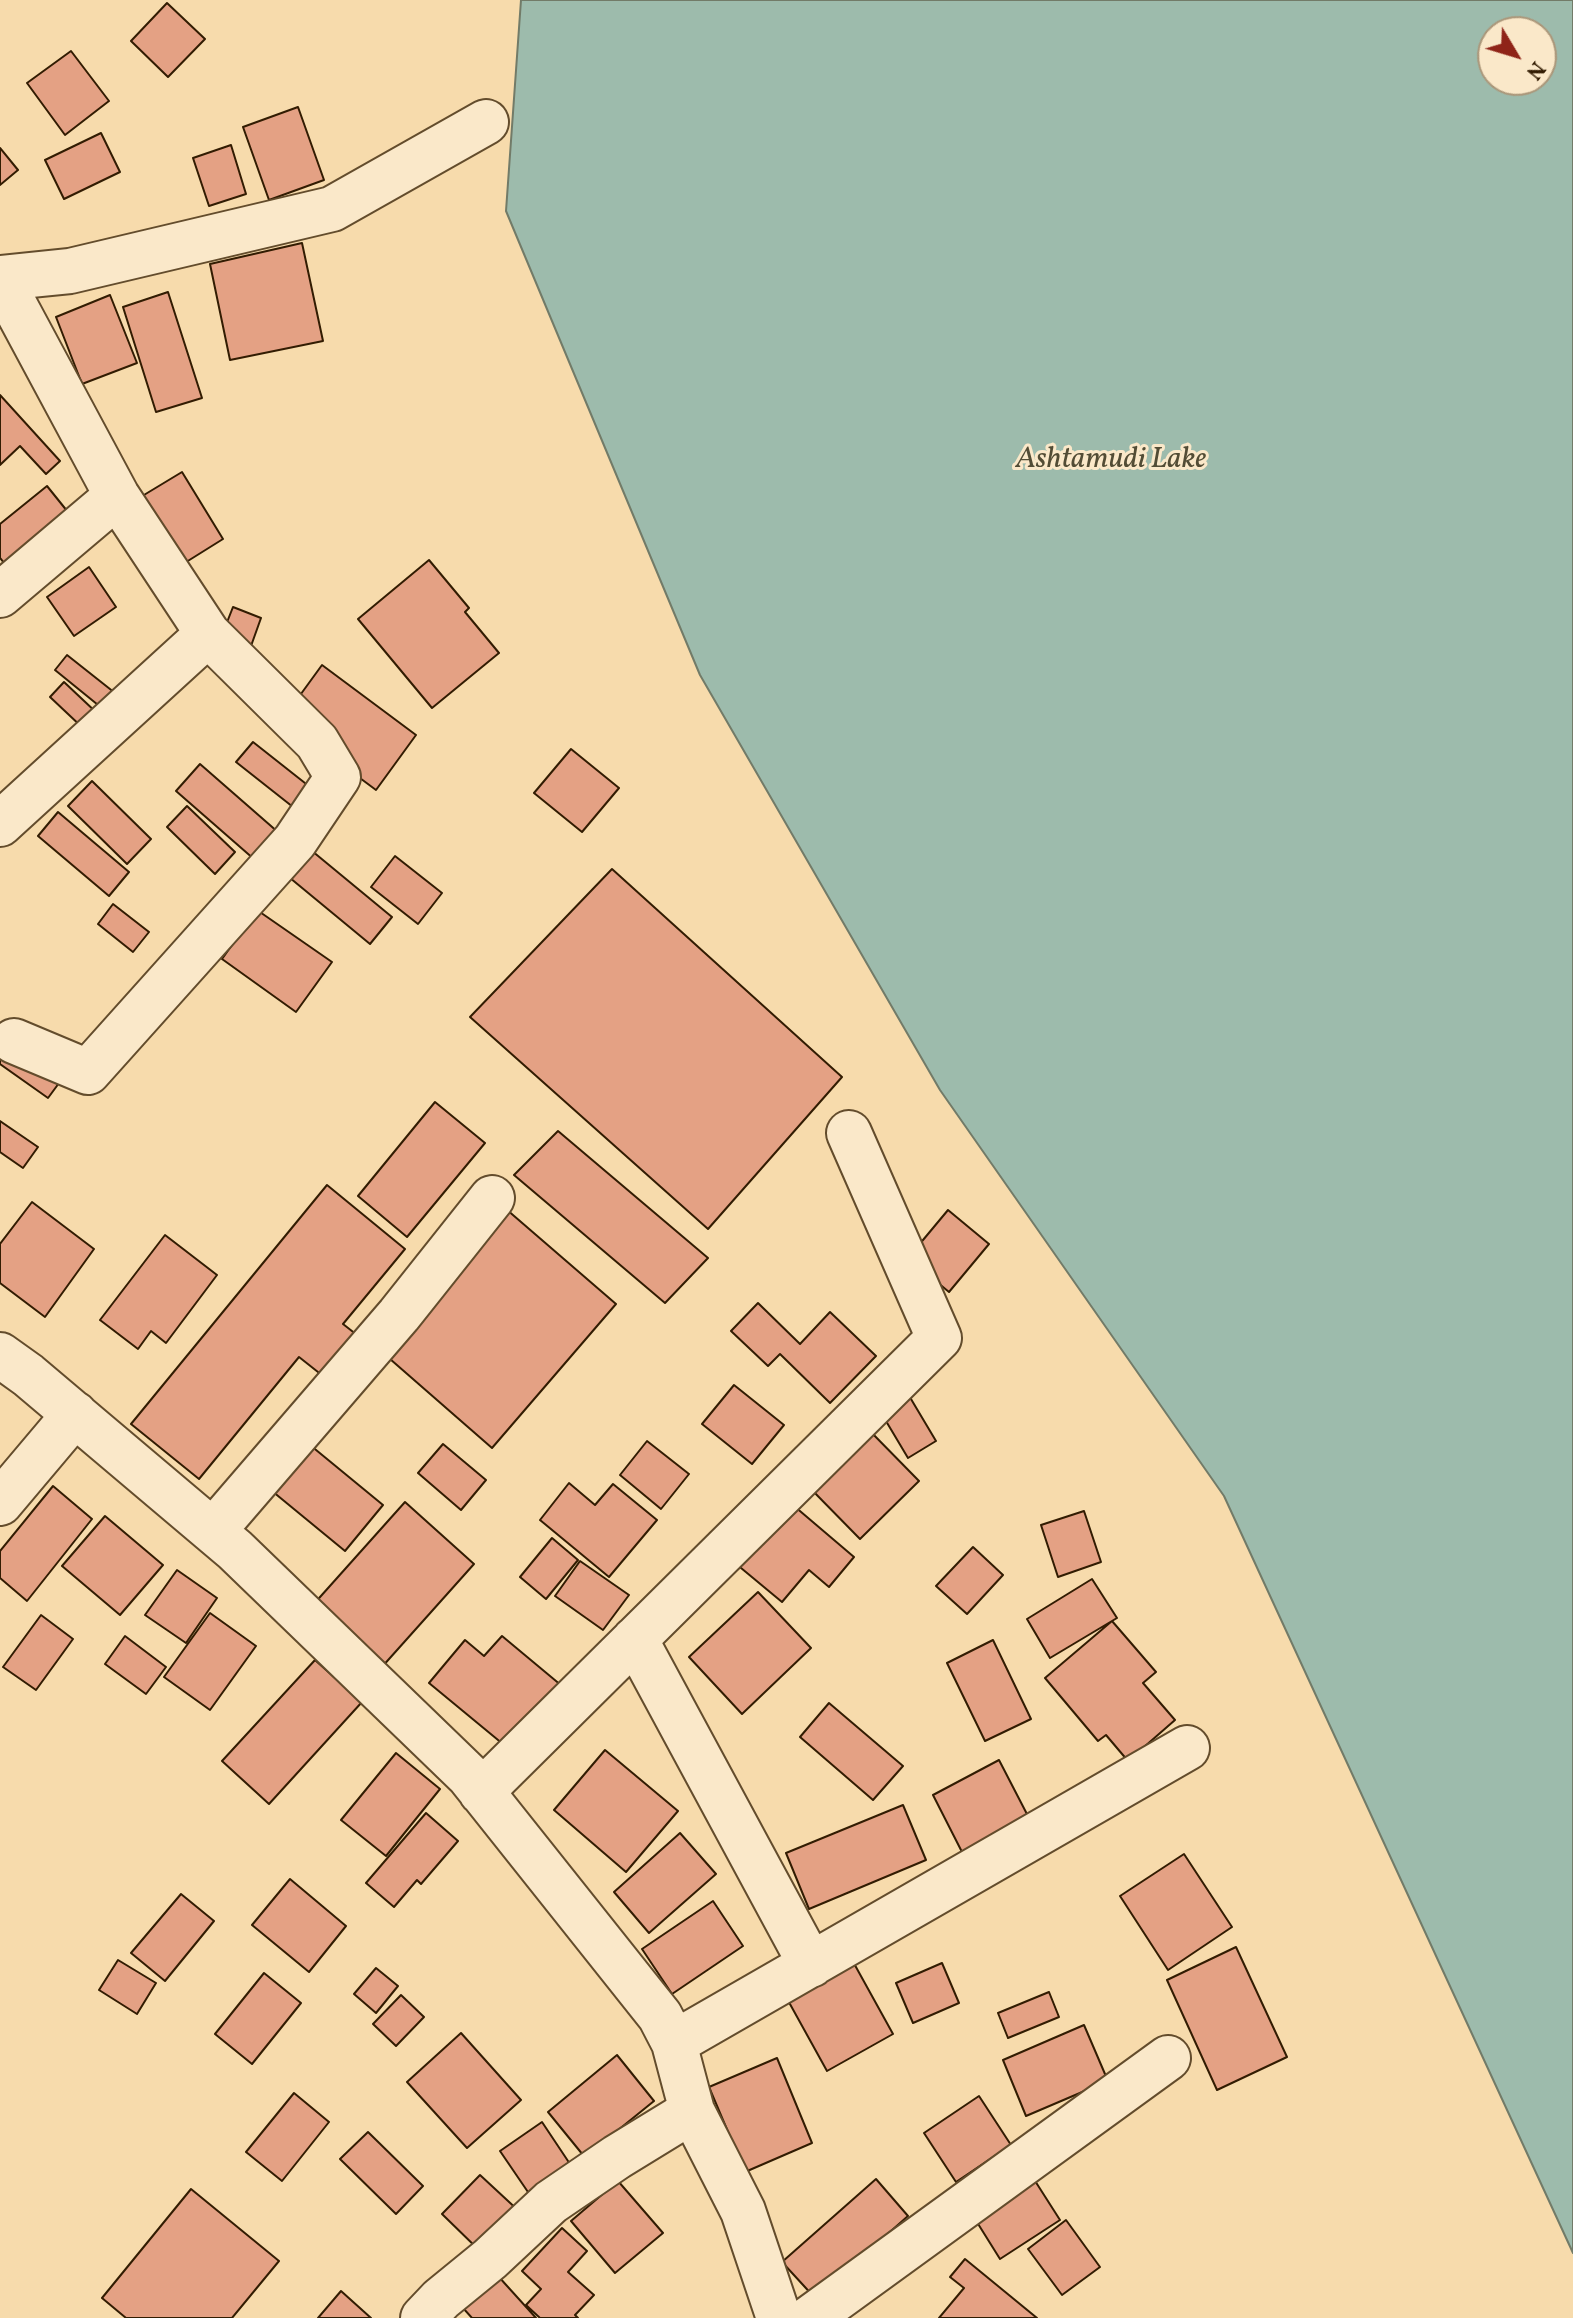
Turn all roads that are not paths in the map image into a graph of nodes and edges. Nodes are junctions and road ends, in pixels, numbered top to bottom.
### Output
1 (486, 122) dead end
2 (0, 278) edge
3 (117, 496) junction
4 (0, 595) edge
5 (208, 634) junction
6 (0, 824) edge
7 (14, 1041) dead end
8 (849, 1133) dead end
9 (492, 1198) dead end
10 (0, 1355) edge
11 (75, 1414) junction
12 (0, 1503) edge
13 (213, 1531) junction
14 (635, 1639) junction
15 (1187, 1748) dead end
16 (481, 1792) junction
17 (811, 1965) junction
18 (674, 2043) junction
19 (1168, 2058) dead end
20 (692, 2111) junction
21 (423, 2318) edge
22 (779, 2318) edge
23 (810, 2318) edge

1 - 2 street
2 - 3 street
3 - 4 street
3 - 5 street
5 - 6 street
5 - 7 street
8 - 14 street
9 - 13 street
10 - 11 street
11 - 12 street
11 - 13 street
13 - 16 street
14 - 16 street
14 - 17 street
15 - 17 street
16 - 18 street
17 - 18 street
18 - 20 street
19 - 23 street
20 - 21 street
20 - 22 street

